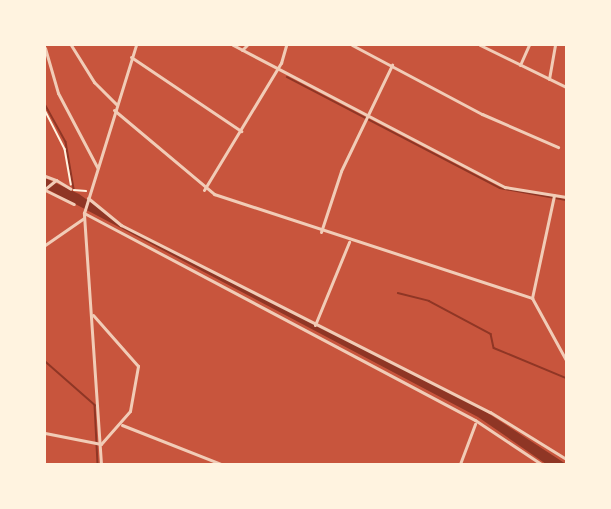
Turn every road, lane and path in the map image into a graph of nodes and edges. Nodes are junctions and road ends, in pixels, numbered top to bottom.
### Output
1 (71, 45) edge
2 (136, 45) edge
3 (233, 45) edge
4 (247, 45) edge
5 (286, 45) edge
6 (352, 45) edge
7 (480, 45) edge
8 (529, 45) edge
9 (555, 45) edge
10 (485, 46) edge
11 (45, 48) edge
12 (242, 50) junction
13 (132, 57) junction
14 (392, 65) junction
15 (519, 66) junction
16 (277, 70) junction
17 (549, 79) junction
18 (566, 87) edge
19 (116, 104) junction
20 (45, 110) edge
21 (114, 110) junction
22 (369, 120) junction
23 (241, 130) junction
24 (558, 147) dead end
25 (98, 167) junction
26 (45, 176) edge
27 (55, 181) junction
28 (45, 189) edge
29 (71, 189) joint
30 (204, 190) junction
31 (76, 191) dead end
32 (90, 192) junction
33 (554, 197) junction
34 (566, 197) edge
35 (88, 199) junction
36 (74, 204) dead end
37 (84, 212) junction
38 (81, 218) junction
39 (321, 232) junction
40 (349, 242) junction
41 (45, 245) edge
42 (532, 298) junction
43 (93, 315) junction
44 (315, 325) junction
45 (566, 360) edge
46 (475, 424) junction
47 (122, 425) junction
48 (45, 433) edge
49 (98, 444) junction
50 (566, 462) edge
51 (101, 464) edge
52 (221, 464) edge
53 (460, 464) edge
54 (541, 464) edge

1 - 19 street
2 - 13 street
3 - 12 street
4 - 12 street
5 - 16 street
6 - 14 street
7 - 10 street
8 - 15 street
9 - 17 street
10 - 15 street
11 - 25 street
12 - 16 street
13 - 19 street
13 - 23 street
14 - 22 street
14 - 24 street
15 - 17 street
16 - 22 street
16 - 23 street
17 - 18 street
19 - 21 street
20 - 29 path
21 - 25 street
21 - 30 street
22 - 33 street
22 - 39 street
23 - 30 street
25 - 32 street
26 - 27 street
27 - 28 street
27 - 29 street
28 - 36 street
30 - 39 street
31 - 32 path
32 - 35 street
33 - 34 street
33 - 42 street
35 - 37 street
35 - 44 street
37 - 38 street
37 - 46 street
38 - 41 street
38 - 43 street
39 - 40 street
40 - 42 street
40 - 44 street
42 - 45 street
43 - 47 street
43 - 49 street
44 - 50 street
46 - 53 street
46 - 54 street
47 - 49 street
47 - 52 street
48 - 49 street
49 - 51 street

